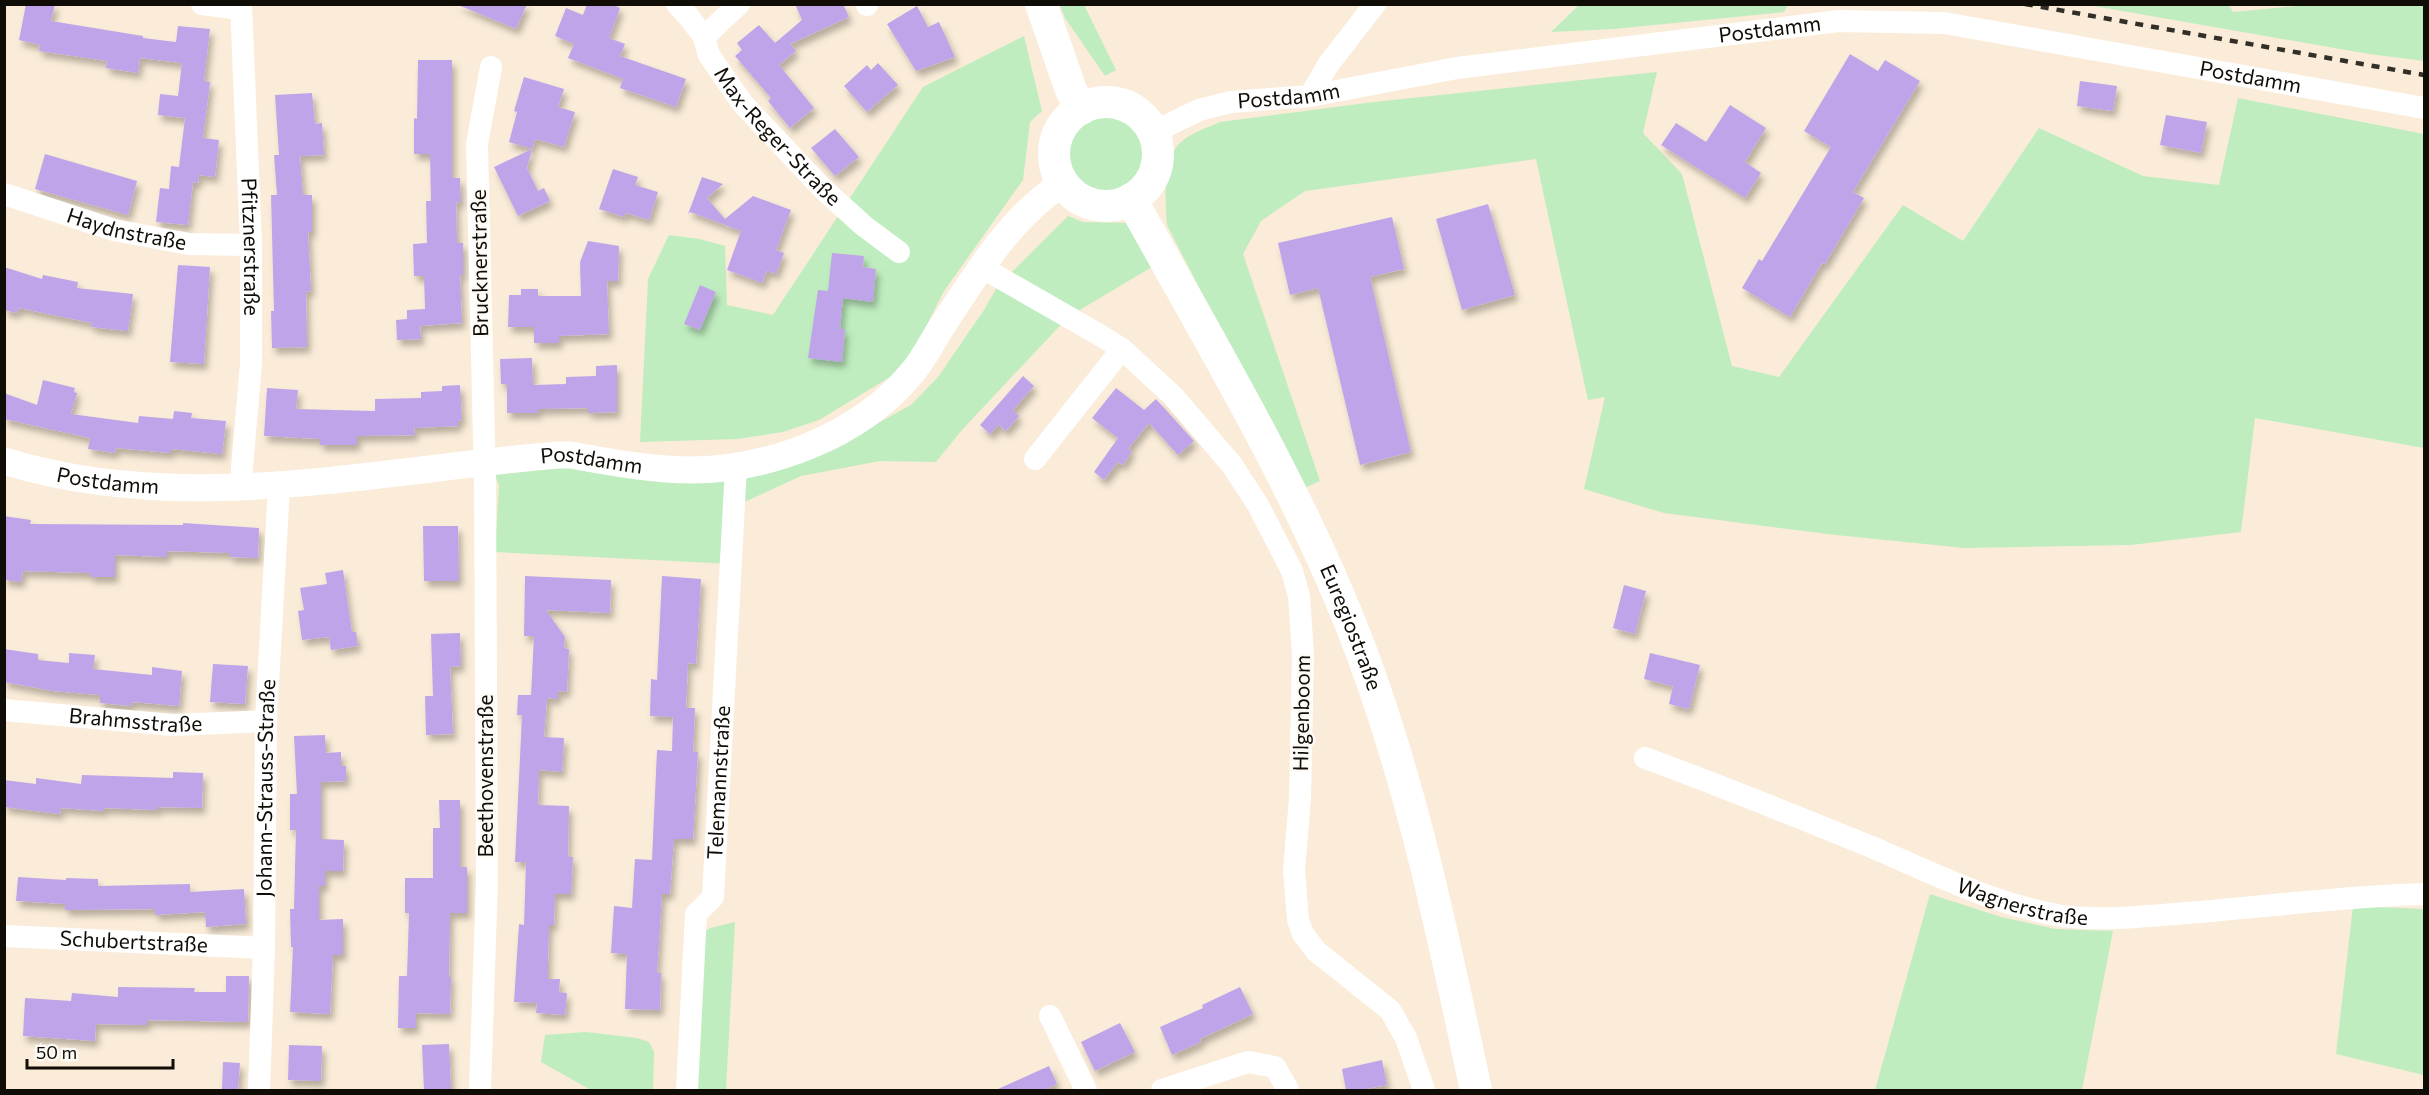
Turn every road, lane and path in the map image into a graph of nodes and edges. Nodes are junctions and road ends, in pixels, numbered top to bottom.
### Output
1 (202, 4) edge
2 (677, 4) edge
3 (739, 4) edge
4 (1041, 4) edge
5 (1375, 4) edge
6 (241, 7) edge
7 (704, 37) junction
8 (491, 67) dead end
9 (1310, 96) junction
10 (2424, 108) edge
11 (1081, 109) junction
12 (1154, 132) junction
13 (1063, 183) junction
14 (4, 194) edge
15 (1131, 199) junction
16 (251, 245) junction
17 (899, 252) dead end
18 (981, 267) junction
19 (1122, 349) junction
20 (1035, 459) dead end
21 (4, 461) edge
22 (483, 461) junction
23 (736, 466) junction
24 (279, 486) junction
25 (242, 488) junction
26 (4, 710) edge
27 (266, 721) junction
28 (1645, 758) dead end
29 (2424, 894) edge
30 (4, 936) edge
31 (264, 948) junction
32 (1050, 1016) dead end
33 (258, 1090) edge
34 (480, 1090) edge
35 (687, 1090) edge
36 (1086, 1090) edge
37 (1162, 1090) edge
38 (1288, 1090) edge
39 (1424, 1090) edge
40 (1476, 1090) edge

1 - 6 street
2 - 7 street, Max-Reger-Straße
3 - 7 street
4 - 11 main road
5 - 9 street
6 - 16 street, Pfitznerstraße
7 - 17 street, Max-Reger-Straße
8 - 22 street, Brucknerstraße
9 - 10 street, Postdamm
9 - 12 street, Postdamm
11 - 12 main road
11 - 13 main road
12 - 15 main road
13 - 15 main road
13 - 18 street, Postdamm
14 - 16 street, Haydnstraße
15 - 40 main road, Euregiostraße
16 - 25 street, Pfitznerstraße
18 - 19 street, Hilgenboom
18 - 23 street, Postdamm
19 - 20 street
19 - 39 street, Hilgenboom
21 - 25 street, Postdamm
22 - 23 street, Postdamm
22 - 24 street, Postdamm
22 - 34 street, Beethovenstraße
23 - 35 street, Telemannstraße
24 - 25 street, Postdamm
24 - 27 street, Johann-Strauss-Straße
26 - 27 street, Brahmsstraße
27 - 31 street, Johann-Strauss-Straße
28 - 29 street, Wagnerstraße
30 - 31 street, Schubertstraße
31 - 33 street, Johann-Strauss-Straße
32 - 36 street
37 - 38 street

